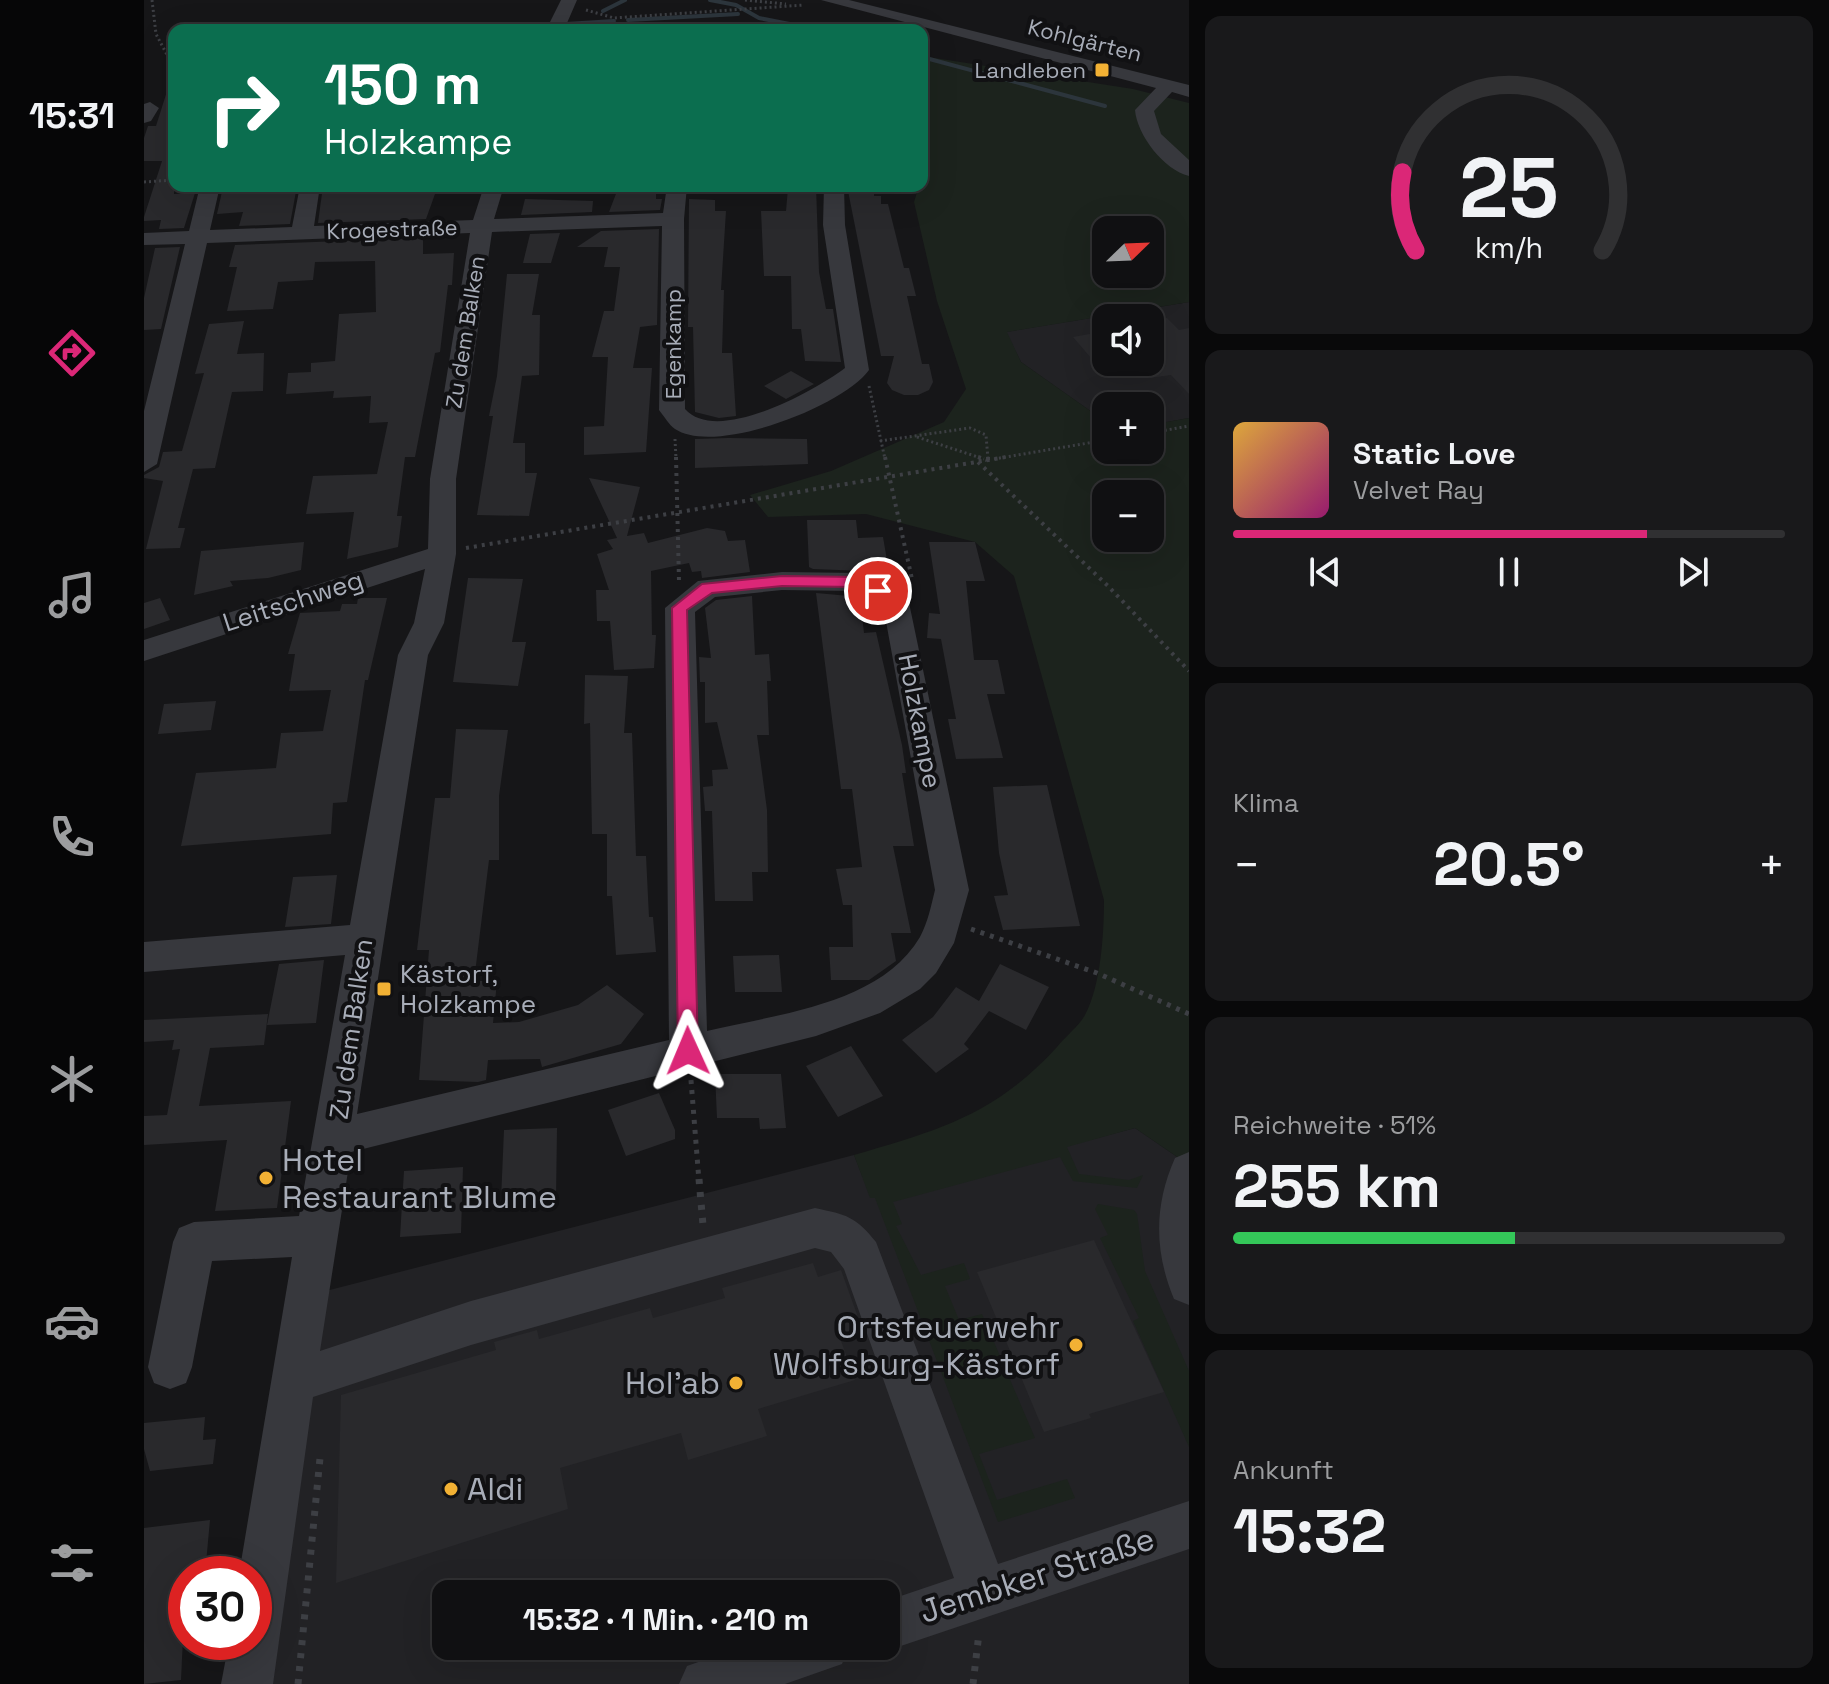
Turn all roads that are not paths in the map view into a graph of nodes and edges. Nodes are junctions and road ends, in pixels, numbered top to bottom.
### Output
1 (829, 0) edge
2 (567, 5) edge
3 (558, 24) edge
4 (924, 24) edge
5 (928, 25) edge
6 (1189, 70) edge
7 (1177, 88) edge
8 (1189, 170) edge
9 (209, 192) edge
10 (309, 192) edge
11 (471, 192) edge
12 (492, 192) edge
13 (676, 192) edge
14 (834, 192) edge
15 (673, 219) junction
16 (482, 225) junction
17 (457, 226) junction
18 (302, 232) junction
19 (200, 237) junction
20 (144, 239) edge
21 (144, 464) edge
22 (429, 557) junction
23 (144, 651) edge
24 (364, 939) junction
25 (144, 957) edge
26 (688, 1051) junction
27 (335, 1137) junction
28 (1189, 1171) edge
29 (318, 1235) junction
30 (1189, 1284) edge
31 (170, 1367) dead end
32 (293, 1378) junction
33 (1189, 1525) edge
34 (267, 1556) edge
35 (984, 1593) junction
36 (900, 1621) edge
37 (251, 1660) edge
38 (780, 1660) edge
39 (247, 1684) edge
40 (705, 1684) edge

1 - 4 street, Kohlgärten
2 - 3 street
5 - 7 street, Kohlgärten
6 - 7 street
7 - 8 street
9 - 19 street
10 - 18 street, Krogestraße
11 - 17 street
12 - 16 street, Zu dem Balken
13 - 15 street, Egenkamp
14 - 15 street, Egenkamp
15 - 16 street
16 - 17 street, Krogestraße
16 - 22 street, Zu dem Balken
17 - 18 street, Krogestraße
18 - 19 street, Krogestraße
19 - 20 street, Krogestraße
19 - 21 street
22 - 23 street, Leitschweg
22 - 24 street, Zu dem Balken
24 - 25 street
24 - 27 street, Zu dem Balken
26 - 26 street, Holzkampe
26 - 27 street, Holzkampe
27 - 29 street, Zu dem Balken
28 - 30 street
29 - 31 street
29 - 32 street, Zu dem Balken
32 - 34 street, Zu dem Balken
32 - 35 street
33 - 35 street, Jembker Straße
35 - 36 street, Jembker Straße
37 - 39 street, Zu dem Balken
38 - 40 street

